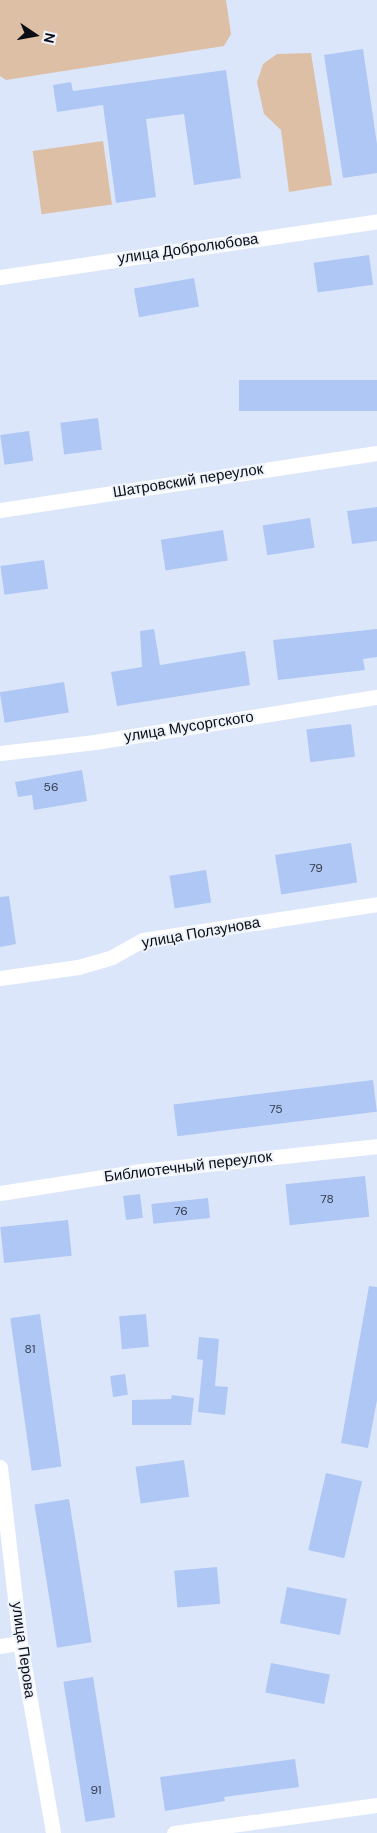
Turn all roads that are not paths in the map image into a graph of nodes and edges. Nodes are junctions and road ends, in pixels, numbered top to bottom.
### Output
1 (377, 221) edge
2 (0, 277) edge
3 (377, 453) edge
4 (0, 510) edge
5 (377, 697) edge
6 (0, 753) edge
7 (377, 904) edge
8 (0, 978) edge
9 (377, 1146) edge
10 (0, 1193) edge
11 (0, 1467) edge
12 (20, 1643) junction
13 (0, 1646) edge
14 (377, 1804) edge
15 (53, 1833) edge
16 (174, 1833) edge

1 - 2 street, улица Добролюбова
3 - 4 street, Шатровский переулок
5 - 6 street, улица Мусоргского
7 - 8 street, улица Ползунова
9 - 10 street, Библиотечный переулок
11 - 12 street, улица Перова
12 - 13 street
12 - 15 street, улица Перова
14 - 16 street

